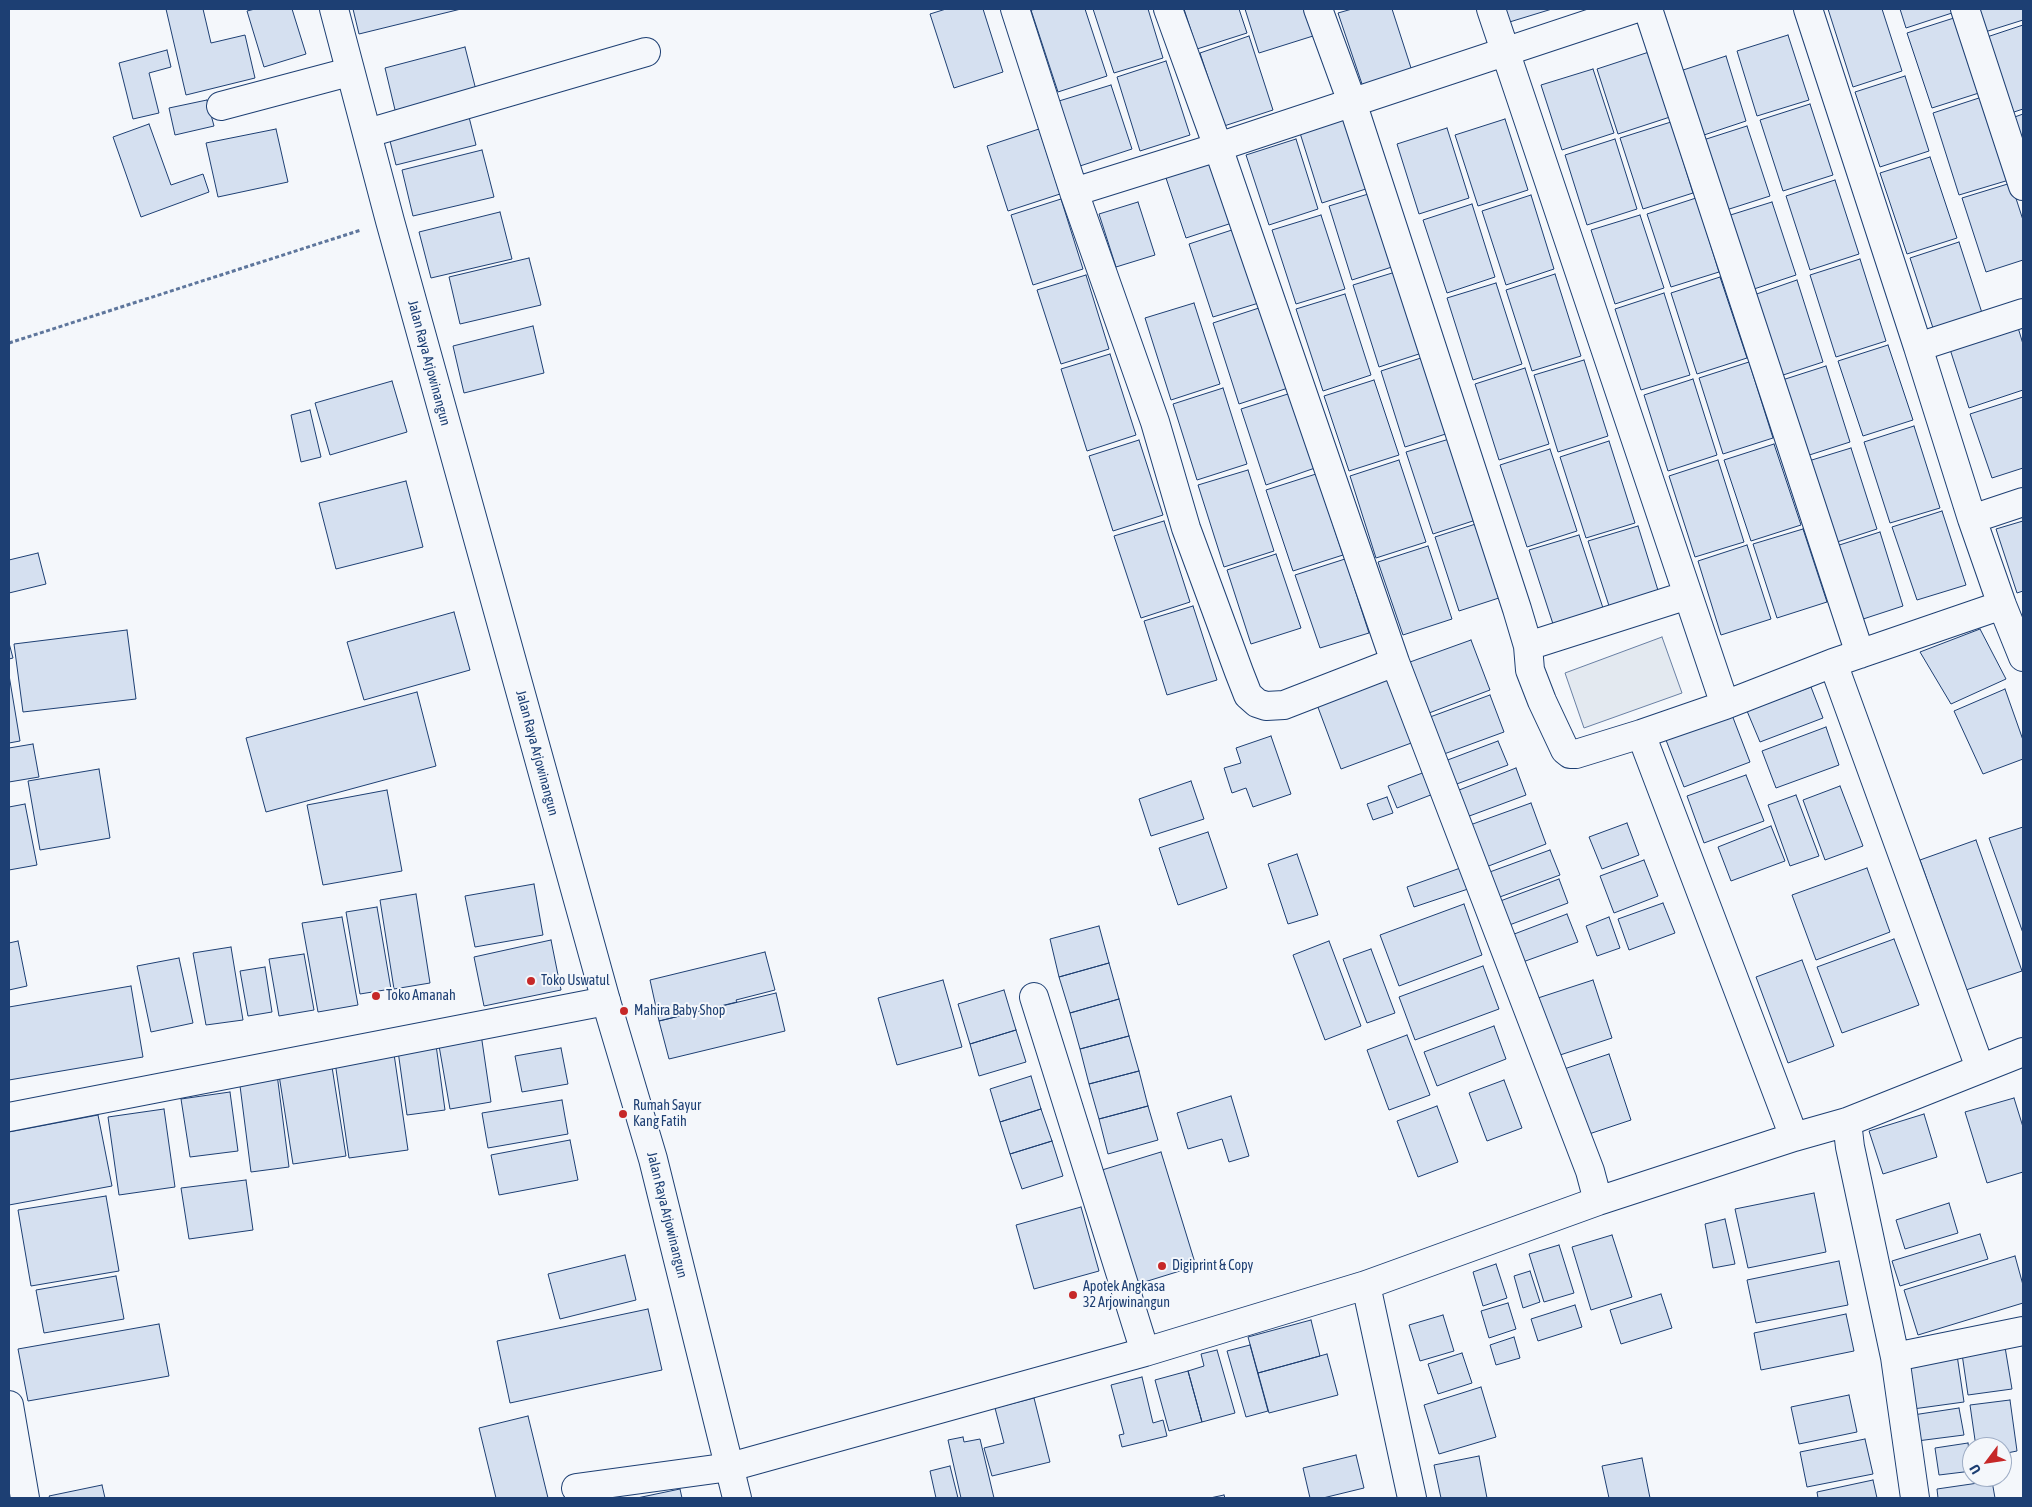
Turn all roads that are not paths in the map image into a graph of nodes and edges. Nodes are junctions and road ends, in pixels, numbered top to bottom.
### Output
1 (334, 9) edge
2 (1015, 9) edge
3 (1168, 9) edge
4 (1318, 9) edge
5 (1492, 9) edge
6 (1634, 9) edge
7 (1648, 9) edge
8 (1808, 9) edge
9 (1964, 9) edge
10 (1506, 51) junction
11 (646, 52) dead end
12 (350, 72) junction
13 (1352, 102) junction
14 (221, 106) dead end
15 (368, 132) junction
16 (1218, 147) junction
17 (2023, 186) edge
18 (1074, 192) junction
19 (2023, 313) edge
20 (1918, 347) junction
21 (2023, 502) edge
22 (1972, 519) junction
23 (1688, 595) junction
24 (2002, 605) junction
25 (1528, 646) junction
26 (1860, 654) junction
27 (2023, 657) edge
28 (1395, 662) junction
29 (1833, 663) junction
30 (1725, 705) junction
31 (1641, 734) junction
32 (1034, 997) dead end
33 (606, 1001) junction
34 (2023, 1052) edge
35 (1980, 1068) junction
36 (9, 1117) edge
37 (1847, 1122) junction
38 (1794, 1137) junction
39 (1598, 1201) junction
40 (1366, 1285) junction
41 (2023, 1331) edge
42 (1145, 1352) junction
43 (1895, 1357) junction
44 (9, 1405) edge
45 (730, 1467) junction
46 (576, 1488) dead end
47 (25, 1498) edge
48 (737, 1498) edge
49 (1412, 1498) edge
50 (1914, 1498) edge

1 - 12 street, Jalan Raya Arjowinangun
2 - 18 street
3 - 16 street
4 - 13 street
5 - 10 street
6 - 10 street
7 - 26 street
8 - 20 street
9 - 17 street
10 - 13 street
10 - 23 street
11 - 15 street
12 - 14 street
12 - 15 street, Jalan Raya Arjowinangun
13 - 16 street
13 - 25 street
15 - 33 street, Jalan Raya Arjowinangun
16 - 18 street
16 - 28 street
18 - 28 street
19 - 20 street
20 - 22 street
21 - 22 street
22 - 24 street
23 - 25 street
23 - 30 street
24 - 26 street
24 - 27 street
25 - 31 street
26 - 29 street
28 - 39 street
29 - 30 street
29 - 35 street
30 - 31 street
31 - 38 street
32 - 42 street
33 - 36 street
33 - 45 street, Jalan Raya Arjowinangun
34 - 35 street
35 - 37 street
37 - 38 street
37 - 43 street
38 - 39 street
39 - 40 street
40 - 42 street
40 - 49 street
41 - 43 street
42 - 45 street
43 - 50 street
44 - 47 street
45 - 46 street
45 - 48 street, Jalan Raya Arjowinangun

